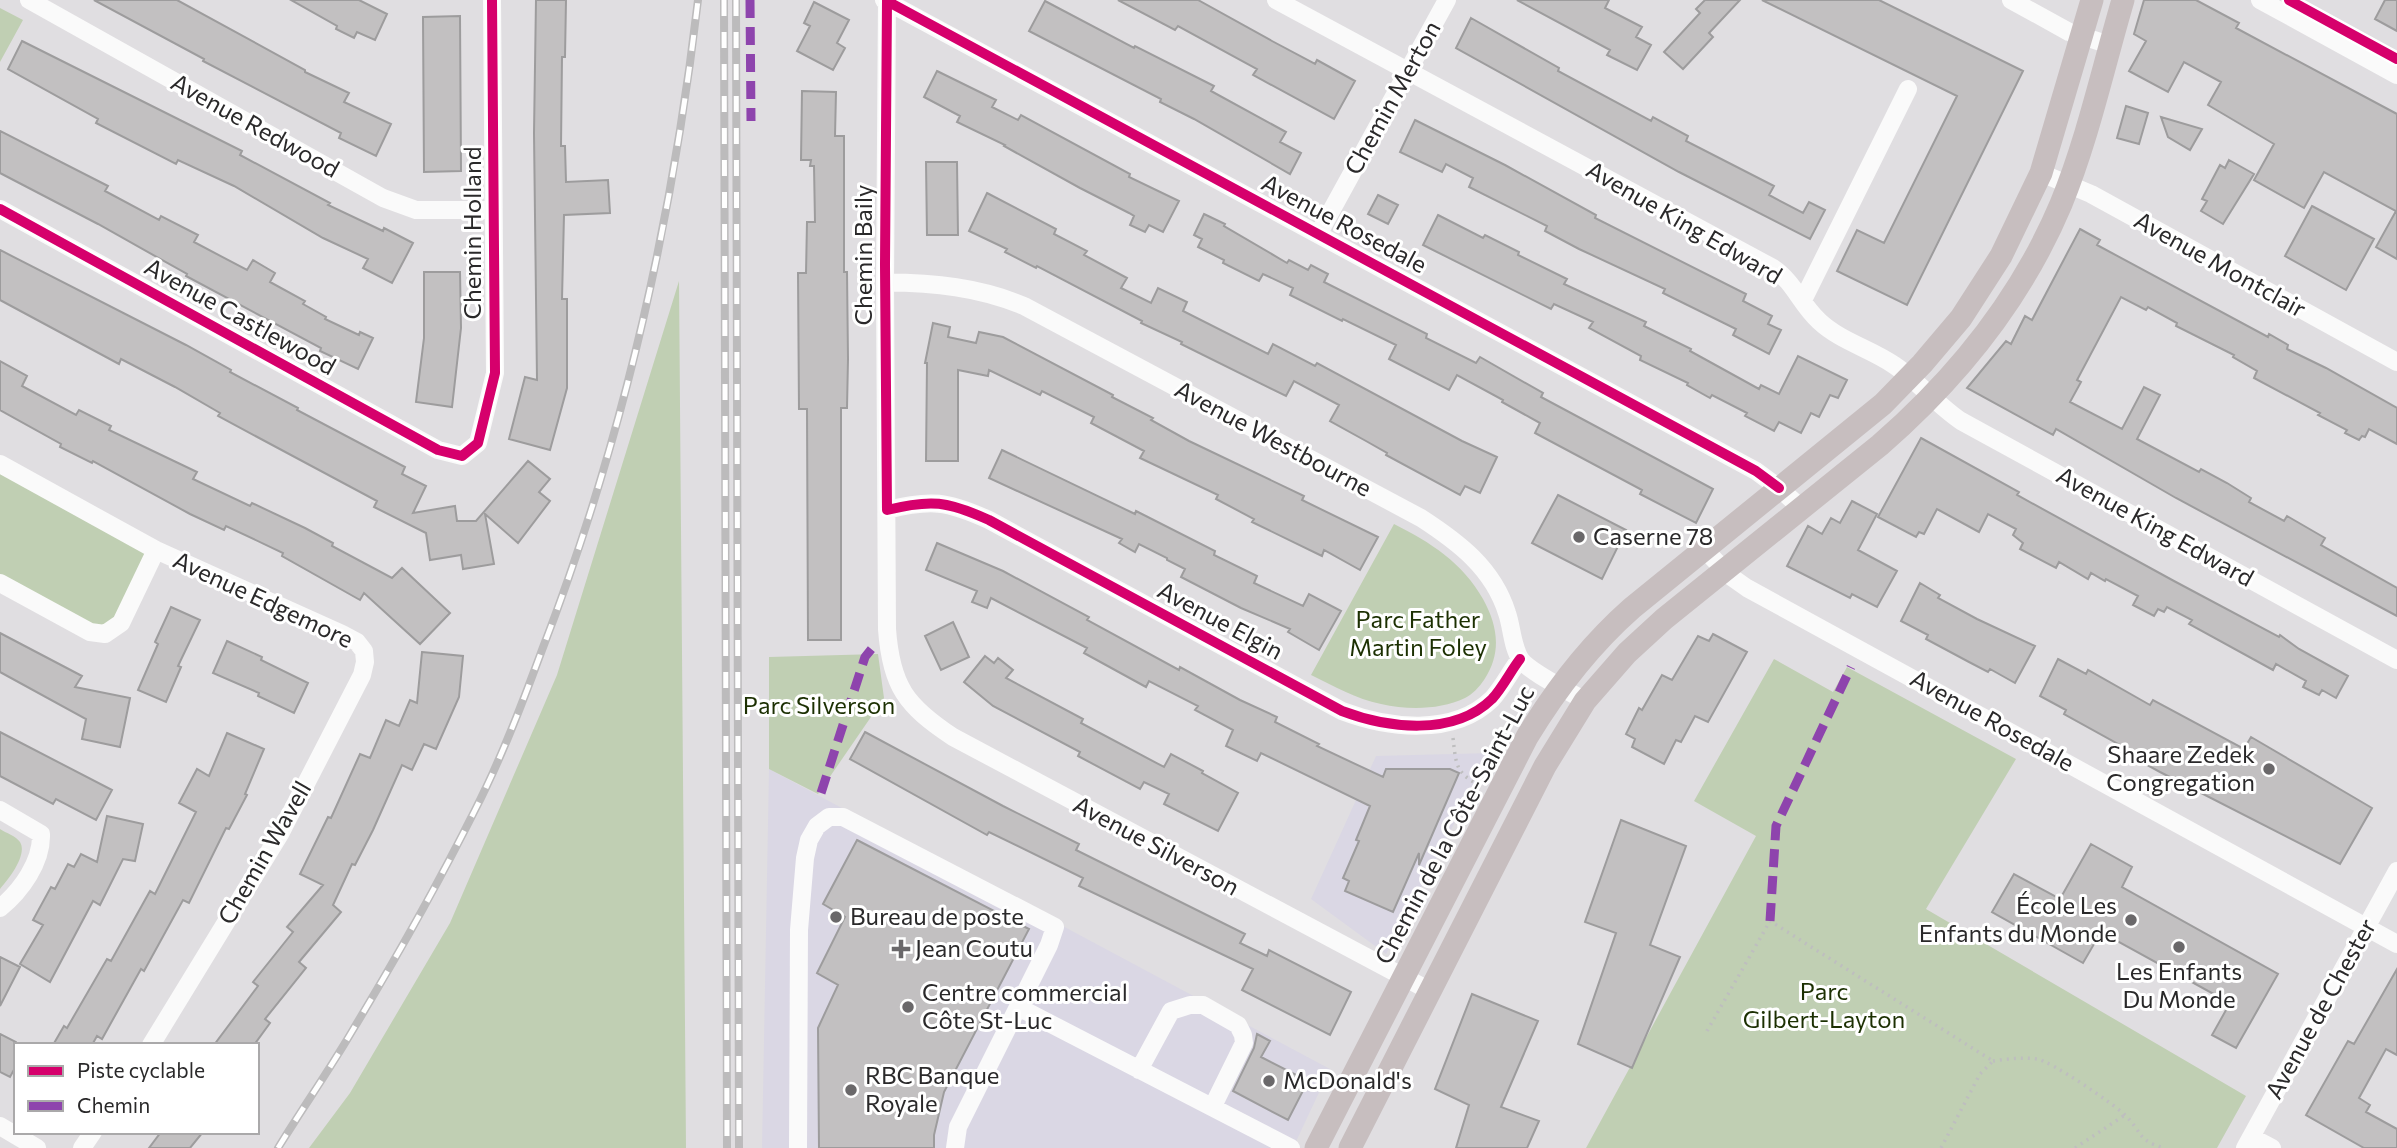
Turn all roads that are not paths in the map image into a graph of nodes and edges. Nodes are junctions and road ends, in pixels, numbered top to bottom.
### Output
1 (29, 0) edge
2 (492, 0) edge
3 (886, 0) edge
4 (1276, 0) edge
5 (1447, 0) edge
6 (2011, 0) edge
7 (2092, 0) edge
8 (2123, 0) edge
9 (2260, 0) edge
10 (2083, 37) junction
11 (2110, 45) junction
12 (1407, 71) junction
13 (2397, 75) edge
14 (1908, 89) dead end
15 (2041, 173) junction
16 (2068, 184) junction
17 (0, 209) edge
18 (493, 210) junction
19 (1319, 233) junction
20 (885, 282) junction
21 (1803, 300) junction
22 (2397, 362) edge
23 (1910, 377) junction
24 (1931, 398) junction
25 (462, 456) joint
26 (0, 464) edge
27 (1779, 488) junction
28 (1801, 508) junction
29 (887, 510) junction
30 (156, 550) junction
31 (1705, 550) junction
32 (1724, 570) junction
33 (0, 583) edge
34 (365, 655) joint
35 (1520, 659) junction
36 (2397, 660) edge
37 (897, 682) joint
38 (1561, 685) junction
39 (1585, 701) junction
40 (0, 810) edge
41 (2397, 871) edge
42 (0, 908) edge
43 (2367, 927) junction
44 (2397, 943) edge
45 (1403, 977) junction
46 (1430, 991) junction
47 (1018, 1007) junction
48 (152, 1043) edge
49 (1139, 1070) junction
50 (1213, 1106) junction
51 (0, 1126) edge
52 (2248, 1142) edge
53 (37, 1148) edge
54 (798, 1148) edge
55 (955, 1148) edge
56 (1291, 1148) edge
57 (1316, 1148) edge
58 (1350, 1148) edge
59 (2272, 1148) edge

1 - 18 street, Avenue Redwood
2 - 18 street, Chemin Holland
3 - 19 street, Avenue Rosedale
3 - 20 street, Chemin Baily
4 - 12 street, Avenue King Edward
5 - 12 street, Chemin Merton
6 - 10 street
7 - 10 main road, Chemin de la Côte-Saint-Luc
8 - 11 main road
9 - 13 street
10 - 11 street
10 - 15 main road, Chemin de la Côte-Saint-Luc
11 - 16 main road
12 - 19 street, Chemin Merton
12 - 21 street, Avenue King Edward
14 - 21 street
15 - 16 street, Avenue Montclair
15 - 23 main road, Chemin de la Côte-Saint-Luc
16 - 22 street, Avenue Montclair
16 - 24 main road
17 - 25 street, Avenue Castlewood
18 - 25 street, Chemin Holland
19 - 27 street, Avenue Rosedale
20 - 29 street, Chemin Baily
20 - 35 street, Avenue Westbourne
21 - 23 street, Avenue King Edward
23 - 24 street, Avenue King Edward
23 - 27 main road, Chemin de la Côte-Saint-Luc
24 - 28 main road
24 - 36 street, Avenue King Edward
26 - 30 street, Avenue Edgemore
27 - 28 street, Avenue Rosedale
27 - 31 main road, Chemin de la Côte-Saint-Luc
28 - 32 main road
29 - 35 street, Avenue Elgin
29 - 37 street, Chemin Baily
30 - 33 street, Avenue Edgemore
30 - 34 street, Avenue Edgemore
31 - 32 street, Avenue Rosedale
31 - 38 main road, Chemin de la Côte-Saint-Luc
32 - 39 main road
32 - 43 street, Avenue Rosedale
34 - 48 street, Chemin Wavell
35 - 38 street
37 - 45 street, Avenue Silverson
38 - 39 street
38 - 45 main road, Chemin de la Côte-Saint-Luc
39 - 46 main road
40 - 42 street
41 - 43 street, Avenue de Chester
43 - 44 street, Avenue Rosedale
43 - 52 street, Avenue de Chester
45 - 46 street, Avenue Silverson
45 - 57 main road, Chemin de la Côte-Saint-Luc
46 - 58 main road
47 - 49 street
47 - 54 street
47 - 55 street
49 - 50 street
49 - 50 street
50 - 56 street
51 - 53 street
52 - 59 street

